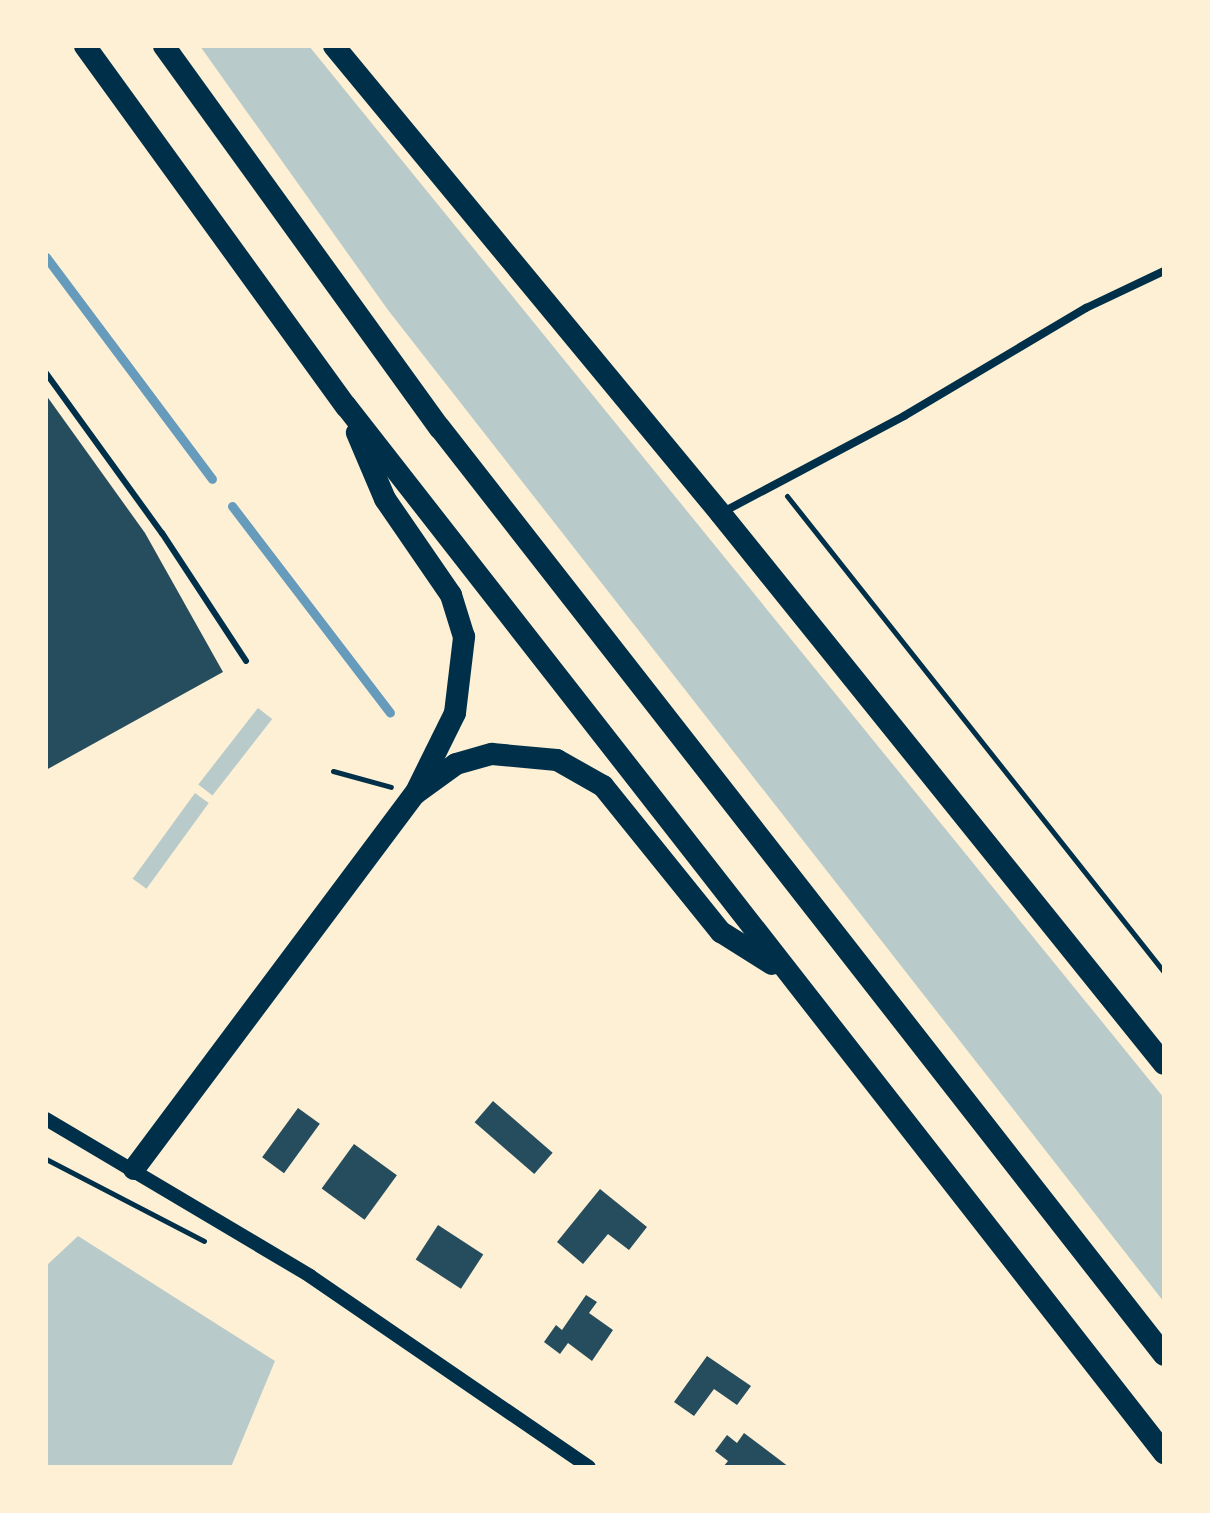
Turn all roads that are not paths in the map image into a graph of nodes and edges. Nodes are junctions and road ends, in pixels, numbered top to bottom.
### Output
1 (85, 46) edge
2 (164, 46) edge
3 (334, 46) edge
4 (1164, 271) edge
5 (46, 373) edge
6 (346, 406) junction
7 (721, 514) junction
8 (246, 661) dead end
9 (415, 794) junction
10 (787, 974) junction
11 (1164, 1064) edge
12 (46, 1119) edge
13 (134, 1169) junction
14 (1164, 1355) edge
15 (1164, 1453) edge
16 (589, 1467) edge

1 - 6 highway
2 - 14 highway
3 - 7 highway
4 - 7 street
5 - 8 lane
6 - 9 highway
6 - 10 highway
7 - 11 highway
9 - 10 highway
9 - 13 highway
10 - 15 highway
12 - 13 street
13 - 16 street

